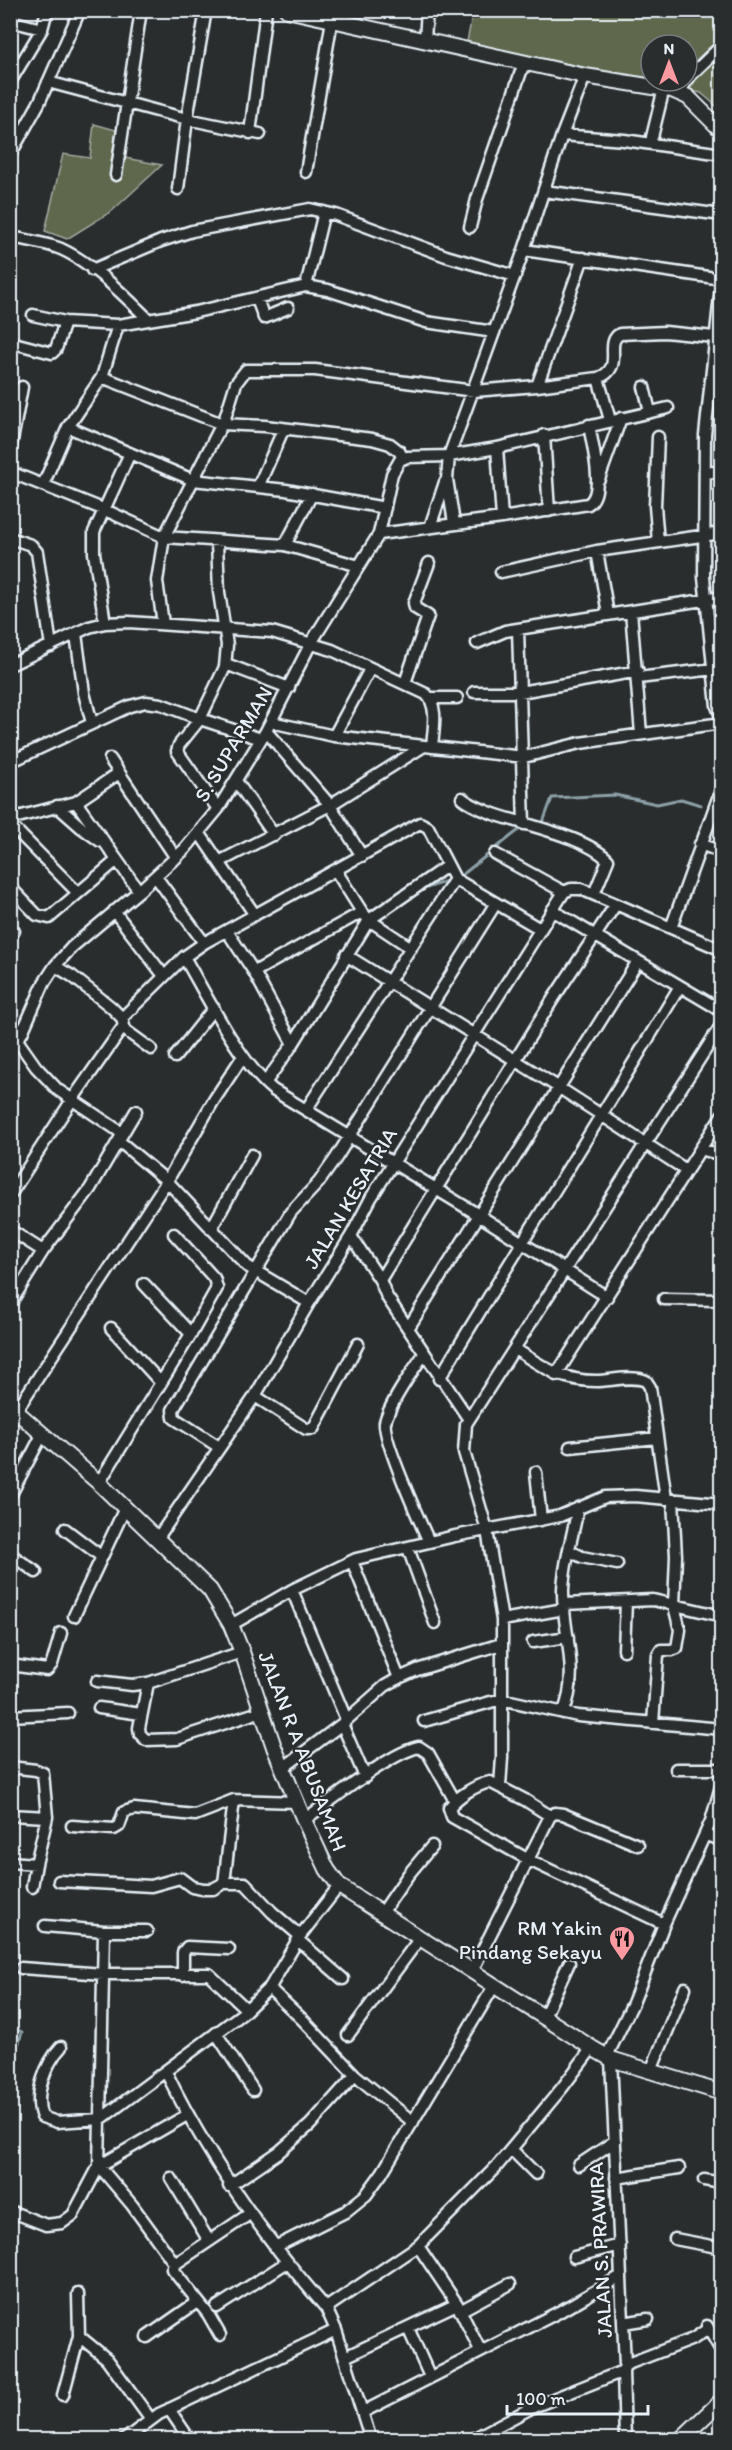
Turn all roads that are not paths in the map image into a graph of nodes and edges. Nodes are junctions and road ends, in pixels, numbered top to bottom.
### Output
1 (47, 10) edge
2 (80, 10) edge
3 (141, 10) edge
4 (206, 10) edge
5 (266, 10) edge
6 (286, 10) edge
7 (427, 10) edge
8 (330, 17) edge
9 (10, 21) edge
10 (42, 28) junction
11 (425, 40) junction
12 (722, 45) edge
13 (524, 63) junction
14 (699, 67) edge
15 (585, 76) junction
16 (10, 82) edge
17 (48, 82) junction
18 (639, 84) edge
19 (663, 93) edge
20 (681, 93) edge
21 (126, 103) junction
22 (187, 119) junction
23 (722, 131) edge
24 (562, 135) junction
25 (652, 137) dead end
26 (722, 154) edge
27 (10, 155) edge
28 (306, 172) dead end
29 (116, 175) dead end
30 (178, 189) dead end
31 (544, 191) junction
32 (324, 212) junction
33 (722, 215) edge
34 (470, 227) dead end
35 (10, 237) edge
36 (524, 250) junction
37 (583, 258) junction
38 (92, 270) junction
39 (515, 276) junction
40 (721, 279) edge
41 (306, 286) junction
42 (257, 299) junction
43 (288, 308) dead end
44 (33, 315) dead end
45 (150, 320) junction
46 (65, 322) junction
47 (118, 325) junction
48 (494, 332) junction
49 (714, 337) junction
50 (10, 342) edge
51 (716, 375) edge
52 (102, 377) junction
53 (598, 378) junction
54 (537, 386) junction
55 (22, 387) dead end
56 (644, 387) dead end
57 (474, 391) junction
58 (668, 408) dead end
59 (650, 412) junction
60 (621, 418) junction
61 (610, 420) junction
62 (222, 424) junction
63 (590, 425) junction
64 (68, 426) junction
65 (283, 430) junction
66 (544, 435) junction
67 (658, 437) dead end
68 (497, 448) junction
69 (10, 451) edge
70 (130, 453) junction
71 (449, 456) junction
72 (403, 458) junction
73 (722, 471) edge
74 (10, 472) edge
75 (705, 473) junction
76 (447, 479) junction
77 (193, 480) junction
78 (598, 482) junction
79 (43, 485) junction
80 (258, 488) junction
81 (312, 494) junction
82 (385, 508) junction
83 (105, 510) junction
84 (549, 511) junction
85 (502, 518) junction
86 (454, 523) junction
87 (430, 527) junction
88 (722, 533) edge
89 (379, 534) junction
90 (705, 536) junction
91 (164, 537) junction
92 (10, 538) edge
93 (217, 542) junction
94 (658, 542) junction
95 (285, 545) junction
96 (597, 551) junction
97 (429, 563) dead end
98 (360, 566) junction
99 (501, 572) dead end
100 (722, 597) edge
101 (706, 600) junction
102 (632, 611) junction
103 (608, 614) junction
104 (105, 623) junction
105 (163, 624) junction
106 (225, 627) junction
107 (518, 630) junction
108 (76, 634) junction
109 (311, 643) junction
110 (477, 643) dead end
111 (51, 646) junction
112 (226, 664) junction
113 (716, 664) edge
114 (10, 665) edge
115 (370, 669) junction
116 (638, 674) junction
117 (405, 683) junction
118 (289, 688) junction
119 (474, 692) dead end
120 (520, 692) junction
121 (458, 698) dead end
122 (431, 699) junction
123 (200, 719) junction
124 (722, 721) edge
125 (92, 723) junction
126 (266, 731) junction
127 (641, 734) junction
128 (334, 736) junction
129 (428, 747) junction
130 (524, 757) junction
131 (110, 759) dead end
132 (10, 762) edge
133 (119, 773) junction
134 (236, 781) junction
135 (722, 787) edge
136 (462, 798) dead end
137 (76, 802) junction
138 (330, 805) junction
139 (57, 806) junction
140 (718, 807) edge
141 (218, 809) junction
142 (10, 819) edge
143 (10, 824) edge
144 (524, 824) junction
145 (200, 834) junction
146 (274, 835) junction
147 (700, 844) junction
148 (108, 846) junction
149 (722, 852) edge
150 (495, 854) dead end
151 (362, 856) junction
152 (176, 858) junction
153 (117, 860) junction
154 (219, 862) junction
155 (447, 866) junction
156 (336, 871) junction
157 (156, 877) junction
158 (455, 879) junction
159 (10, 887) edge
160 (139, 891) junction
161 (564, 892) junction
162 (78, 893) junction
163 (594, 894) junction
164 (496, 903) junction
165 (616, 904) junction
166 (552, 909) junction
167 (114, 911) junction
168 (255, 915) junction
169 (365, 916) junction
170 (671, 928) junction
171 (540, 929) junction
172 (227, 931) junction
173 (596, 935) junction
174 (202, 940) dead end
175 (411, 948) junction
176 (722, 950) edge
177 (346, 955) junction
178 (184, 957) junction
179 (638, 961) junction
180 (55, 966) junction
181 (254, 972) junction
182 (164, 976) junction
183 (389, 981) junction
184 (680, 986) junction
185 (430, 1007) junction
186 (214, 1008) junction
187 (722, 1011) edge
188 (10, 1021) edge
189 (122, 1022) junction
190 (722, 1024) edge
191 (474, 1034) junction
192 (16, 1040) edge
193 (293, 1044) junction
194 (151, 1049) dead end
195 (243, 1056) junction
196 (175, 1057) dead end
197 (515, 1060) junction
198 (265, 1083) junction
199 (558, 1087) junction
200 (72, 1100) junction
201 (306, 1110) junction
202 (136, 1111) dead end
203 (722, 1115) edge
204 (601, 1117) junction
205 (349, 1136) junction
206 (121, 1137) junction
207 (644, 1143) junction
208 (700, 1149) junction
209 (252, 1155) dead end
210 (722, 1155) edge
211 (393, 1163) junction
212 (686, 1170) junction
213 (167, 1181) junction
214 (436, 1189) junction
215 (10, 1195) edge
216 (477, 1214) junction
217 (211, 1229) junction
218 (10, 1230) edge
219 (174, 1234) dead end
220 (351, 1236) junction
221 (520, 1243) junction
222 (43, 1251) junction
223 (565, 1270) junction
224 (256, 1271) junction
225 (380, 1280) junction
226 (144, 1284) dead end
227 (607, 1297) junction
228 (664, 1299) dead end
229 (722, 1300) edge
230 (309, 1303) junction
231 (10, 1304) edge
232 (409, 1327) junction
233 (111, 1328) dead end
234 (191, 1334) junction
235 (358, 1344) dead end
236 (515, 1349) junction
237 (424, 1354) junction
238 (556, 1375) junction
239 (440, 1378) junction
240 (161, 1383) junction
241 (255, 1396) junction
242 (13, 1408) edge
243 (468, 1418) junction
244 (42, 1435) junction
245 (657, 1438) junction
246 (219, 1447) junction
247 (570, 1447) dead end
248 (536, 1472) dead end
249 (99, 1483) junction
250 (13, 1484) edge
251 (10, 1496) edge
252 (669, 1499) junction
253 (722, 1504) edge
254 (125, 1508) junction
255 (578, 1508) junction
256 (541, 1520) junction
257 (65, 1529) dead end
258 (487, 1530) junction
259 (157, 1539) junction
260 (429, 1542) junction
261 (408, 1548) junction
262 (570, 1551) junction
263 (10, 1554) edge
264 (102, 1557) junction
265 (352, 1561) junction
266 (617, 1564) dead end
267 (36, 1572) dead end
268 (292, 1590) junction
269 (626, 1602) junction
270 (564, 1606) junction
271 (674, 1606) junction
272 (75, 1616) dead end
273 (722, 1616) edge
274 (502, 1620) junction
275 (435, 1623) dead end
276 (231, 1625) junction
277 (61, 1633) dead end
278 (568, 1637) junction
279 (533, 1642) dead end
280 (501, 1644) junction
281 (624, 1650) dead end
282 (242, 1652) junction
283 (10, 1665) edge
284 (399, 1678) junction
285 (96, 1681) dead end
286 (148, 1683) junction
287 (501, 1699) junction
288 (99, 1708) dead end
289 (262, 1711) junction
290 (68, 1713) dead end
291 (563, 1713) junction
292 (141, 1714) junction
293 (10, 1716) edge
294 (344, 1721) junction
295 (424, 1721) dead end
296 (653, 1723) junction
297 (722, 1729) edge
298 (10, 1767) edge
299 (283, 1768) junction
300 (676, 1768) dead end
301 (722, 1769) edge
302 (365, 1777) junction
303 (500, 1786) junction
304 (721, 1790) edge
305 (234, 1800) junction
306 (455, 1801) junction
307 (298, 1802) junction
308 (10, 1815) edge
309 (550, 1816) junction
310 (46, 1817) junction
311 (304, 1820) junction
312 (72, 1826) dead end
313 (705, 1835) junction
314 (722, 1840) edge
315 (638, 1845) dead end
316 (432, 1846) dead end
317 (529, 1860) junction
318 (10, 1862) edge
319 (36, 1864) junction
320 (59, 1881) dead end
321 (224, 1883) junction
322 (339, 1886) junction
323 (32, 1887) dead end
324 (382, 1913) junction
325 (664, 1924) junction
326 (45, 1926) dead end
327 (105, 1931) junction
328 (147, 1931) dead end
329 (299, 1938) junction
330 (420, 1938) junction
331 (229, 1949) dead end
332 (569, 1963) dead end
333 (21, 1968) dead end
334 (472, 1971) junction
335 (105, 1974) junction
336 (183, 1975) junction
337 (343, 1979) dead end
338 (494, 1986) junction
339 (268, 1988) junction
340 (685, 1988) dead end
341 (246, 2009) junction
342 (544, 2017) junction
343 (216, 2033) junction
344 (348, 2035) dead end
345 (61, 2047) dead end
346 (592, 2048) junction
347 (609, 2057) junction
348 (651, 2071) junction
349 (166, 2072) junction
350 (355, 2075) junction
351 (253, 2090) dead end
352 (722, 2093) edge
353 (187, 2115) junction
354 (101, 2119) junction
355 (413, 2122) junction
356 (615, 2141) junction
357 (511, 2150) junction
358 (579, 2165) dead end
359 (99, 2166) junction
360 (679, 2168) dead end
361 (536, 2174) dead end
362 (171, 2178) dead end
363 (616, 2178) junction
364 (704, 2180) dead end
365 (722, 2183) edge
366 (229, 2186) junction
367 (10, 2211) edge
368 (251, 2212) junction
369 (675, 2239) dead end
370 (209, 2241) junction
371 (620, 2245) junction
372 (418, 2246) junction
373 (275, 2247) junction
374 (722, 2248) edge
375 (574, 2257) dead end
376 (286, 2263) junction
377 (175, 2264) junction
378 (621, 2276) junction
379 (510, 2284) dead end
380 (78, 2294) dead end
381 (197, 2302) junction
382 (217, 2307) dead end
383 (459, 2307) junction
384 (326, 2308) junction
385 (648, 2319) dead end
386 (623, 2323) junction
387 (408, 2328) junction
388 (336, 2330) junction
389 (220, 2335) dead end
390 (79, 2336) junction
391 (147, 2337) dead end
392 (480, 2350) junction
393 (722, 2352) edge
394 (345, 2357) junction
395 (624, 2368) junction
396 (430, 2377) junction
397 (63, 2395) dead end
398 (722, 2400) edge
399 (169, 2409) junction
400 (363, 2412) junction
401 (151, 2420) junction
402 (124, 2439) edge
403 (190, 2439) edge
404 (370, 2439) edge
405 (471, 2439) edge
406 (625, 2439) edge
407 (680, 2439) edge

1 - 10 street
2 - 17 street
3 - 21 street
4 - 22 street
5 - 22 street
6 - 8 street
7 - 11 street
8 - 11 street
8 - 28 street
9 - 10 street
10 - 16 street
11 - 13 street
12 - 14 street
13 - 15 street
13 - 34 street
15 - 18 street
15 - 24 street
17 - 21 street
17 - 27 street
19 - 25 street
20 - 23 street
21 - 22 street
21 - 29 street
22 - 30 street
24 - 26 street
24 - 31 street
31 - 33 street
31 - 36 street
32 - 38 street
32 - 39 street
32 - 41 street
35 - 38 street
36 - 37 street
36 - 39 street
37 - 40 street
37 - 54 street
38 - 45 street
39 - 48 street
40 - 49 street
41 - 42 street
41 - 48 street
42 - 43 street
42 - 45 street
44 - 46 street
45 - 47 street
46 - 47 street
46 - 50 street
47 - 52 street
48 - 57 street
49 - 51 street
49 - 53 street
51 - 75 street
52 - 62 street
52 - 64 street
53 - 54 street
53 - 61 street
54 - 57 street
55 - 69 street
56 - 59 street
57 - 62 street
57 - 71 street
58 - 59 street
59 - 60 street
60 - 61 street
60 - 78 street
61 - 63 street
62 - 65 street
62 - 77 street
63 - 66 street
63 - 78 street
64 - 70 street
64 - 79 street
65 - 72 street
65 - 80 street
66 - 68 street
66 - 84 street
67 - 94 street
68 - 71 street
68 - 85 street
70 - 77 street
70 - 83 street
71 - 72 street
71 - 76 street
72 - 82 street, S. SUPARMAN
73 - 75 street
74 - 79 street
75 - 90 street
76 - 86 street
76 - 87 street
77 - 80 street
77 - 91 street
78 - 84 street
79 - 83 street
80 - 81 street
81 - 82 street
81 - 95 street
82 - 89 street, S. SUPARMAN
83 - 91 street
83 - 104 street
84 - 85 street
85 - 86 street
86 - 87 street
87 - 89 street
88 - 90 street
89 - 98 street, S. SUPARMAN
90 - 94 street
90 - 101 street
91 - 93 street
91 - 105 street
92 - 111 street
93 - 95 street
93 - 106 street
94 - 96 street
95 - 98 street
96 - 99 street
96 - 103 street
97 - 117 street
98 - 109 street, S. SUPARMAN
100 - 101 street
101 - 102 street
101 - 113 street
102 - 103 street
102 - 116 street
103 - 107 street
104 - 105 street
104 - 108 street
105 - 106 street
106 - 109 street
106 - 112 street
107 - 110 street
107 - 120 street
108 - 111 street
108 - 125 street
109 - 115 street
109 - 118 street, S. SUPARMAN
111 - 114 street
112 - 118 street
112 - 123 street
113 - 116 street
113 - 124 street
115 - 117 street
115 - 128 street
116 - 120 street
116 - 127 street
117 - 122 street
118 - 126 street, S. SUPARMAN
119 - 120 street
120 - 130 street
121 - 122 street
122 - 129 street
123 - 125 street
123 - 126 street
123 - 141 street
124 - 127 street
125 - 132 street
126 - 128 street
126 - 134 street, S. SUPARMAN
126 - 138 street
127 - 130 street
128 - 129 street
129 - 130 street
129 - 138 street
130 - 144 street
131 - 133 street
133 - 137 street
133 - 152 street
134 - 141 street, S. SUPARMAN
134 - 146 street
135 - 140 street
136 - 144 street
137 - 139 street
137 - 148 street
138 - 146 street
138 - 151 street
139 - 142 street
139 - 148 street
140 - 147 street
141 - 145 street, S. SUPARMAN
143 - 162 street
144 - 163 street
145 - 152 street, S. SUPARMAN
145 - 154 street
146 - 154 street
147 - 149 street
147 - 170 street
148 - 153 street
150 - 161 street
151 - 155 street
151 - 156 street
152 - 157 street, S. SUPARMAN
153 - 160 street
153 - 162 street
154 - 168 street
155 - 158 street
155 - 169 street
156 - 168 street
156 - 169 street
157 - 160 street, S. SUPARMAN
157 - 174 street
158 - 164 street
158 - 175 street
159 - 162 street
160 - 167 street, S. SUPARMAN
161 - 163 street
161 - 166 street, JALAN KESATRIA
163 - 165 street
164 - 171 street
164 - 185 street
165 - 170 street
165 - 173 street
166 - 171 street, JALAN KESATRIA
166 - 173 street
167 - 180 street, S. SUPARMAN
167 - 182 street
168 - 172 street
169 - 175 street
169 - 177 street
169 - 181 street
170 - 176 street
171 - 191 street, JALAN KESATRIA
172 - 178 street
172 - 181 street
173 - 179 street
173 - 197 street
175 - 183 street
177 - 183 street
177 - 193 street
178 - 182 street
178 - 186 street
179 - 184 street
179 - 199 street
180 - 189 street
180 - 192 street, S. SUPARMAN
181 - 193 street
182 - 189 street
183 - 185 street
183 - 201 street
184 - 187 street
184 - 204 street
185 - 191 street
185 - 205 street
186 - 195 street
186 - 196 street
188 - 192 street
189 - 194 street
189 - 200 street
190 - 207 street
191 - 197 street
191 - 211 street, JALAN KESATRIA
192 - 200 street
193 - 198 street
195 - 198 street
195 - 213 street
197 - 199 street
197 - 214 street
198 - 201 street
199 - 204 street
199 - 216 street
200 - 206 street
200 - 215 street
201 - 205 street
202 - 206 street
203 - 208 street
204 - 207 street
204 - 221 street
205 - 211 street
205 - 224 street
206 - 213 street
206 - 222 street
207 - 212 street
207 - 223 street
208 - 210 street
208 - 212 street
209 - 217 street
211 - 214 street
211 - 220 street, JALAN KESATRIA
212 - 227 street
213 - 217 street
213 - 242 street
214 - 216 street
214 - 225 street
216 - 221 street
216 - 232 street
217 - 224 street
218 - 222 street
219 - 234 street
220 - 225 street
220 - 230 street, JALAN KESATRIA
221 - 223 street
221 - 239 street
222 - 231 street
223 - 227 street
223 - 236 street
224 - 230 street
224 - 246 street
225 - 232 street
226 - 234 street
227 - 238 street
228 - 229 street
230 - 241 street, JALAN KESATRIA
232 - 237 street
233 - 240 street
234 - 240 street
235 - 241 street
236 - 238 street
236 - 243 street
237 - 239 street
237 - 260 street
238 - 245 street
239 - 243 street
240 - 249 street
241 - 246 street, JALAN KESATRIA
242 - 244 street, JALAN R A ABUSAMAH
243 - 258 street
244 - 249 street, JALAN R A ABUSAMAH
244 - 250 street
245 - 247 street
245 - 252 street
246 - 259 street, JALAN KESATRIA
248 - 256 street
249 - 254 street, JALAN R A ABUSAMAH
250 - 251 street
252 - 253 street
252 - 255 street
252 - 271 street
254 - 259 street, JALAN R A ABUSAMAH
254 - 264 street
255 - 256 street
255 - 262 street
256 - 258 street
257 - 264 street
258 - 260 street
258 - 274 street
259 - 276 street, JALAN R A ABUSAMAH
260 - 261 street
261 - 265 street
261 - 275 street
262 - 266 street
262 - 270 street
263 - 267 street
264 - 272 street
265 - 268 street
265 - 284 street
268 - 276 street
268 - 294 street
269 - 270 street
269 - 271 street
269 - 281 street
270 - 274 street
270 - 278 street
271 - 273 street
271 - 296 street
274 - 280 street
276 - 282 street, JALAN R A ABUSAMAH
277 - 283 street
278 - 279 street
278 - 291 street
280 - 284 street
280 - 287 street
282 - 286 street
282 - 289 street, JALAN R A ABUSAMAH
284 - 294 street
285 - 286 street
286 - 292 street
287 - 291 street
287 - 295 street
287 - 303 street
288 - 292 street
289 - 292 street
289 - 299 street, JALAN R A ABUSAMAH
290 - 293 street
291 - 296 street
294 - 299 street
294 - 302 street
296 - 297 street
298 - 310 street
299 - 307 street, JALAN R A ABUSAMAH
300 - 301 street
302 - 306 street
302 - 311 street
303 - 306 street
303 - 309 street
304 - 313 street
305 - 307 street
305 - 312 street
305 - 321 street
306 - 317 street
307 - 311 street, JALAN R A ABUSAMAH
308 - 310 street
309 - 315 street
309 - 317 street
310 - 319 street
311 - 322 street, JALAN R A ABUSAMAH
313 - 314 street
313 - 325 street
316 - 324 street
317 - 325 street
317 - 334 street
318 - 319 street
319 - 323 street
320 - 321 street
321 - 329 street
322 - 324 street, JALAN R A ABUSAMAH
322 - 329 street
324 - 330 street, JALAN R A ABUSAMAH
325 - 347 street
326 - 327 street
327 - 328 street
327 - 335 street
329 - 337 street
329 - 339 street
330 - 334 street, JALAN R A ABUSAMAH
330 - 344 street
331 - 336 street
332 - 342 street
333 - 335 street
334 - 338 street, JALAN R A ABUSAMAH
335 - 336 street
335 - 354 street
336 - 341 street
338 - 342 street, JALAN R A ABUSAMAH
338 - 355 street
339 - 341 street
339 - 350 street
340 - 348 street
341 - 343 street
342 - 346 street, JALAN R A ABUSAMAH
343 - 349 street
343 - 351 street
345 - 354 street
346 - 347 street, JALAN R A ABUSAMAH
346 - 357 street
347 - 348 street, JALAN R A ABUSAMAH
347 - 356 street, JALAN S. PRAWIRA
348 - 352 street, JALAN R A ABUSAMAH
349 - 353 street
349 - 354 street
350 - 355 street
350 - 366 street
353 - 359 street
353 - 366 street
354 - 359 street
355 - 373 street
356 - 358 street
356 - 363 street, JALAN S. PRAWIRA
357 - 361 street
357 - 372 street
359 - 367 street
359 - 377 street
360 - 363 street
362 - 370 street
363 - 371 street, JALAN S. PRAWIRA
364 - 365 street
366 - 368 street
368 - 370 street
368 - 373 street
369 - 374 street
370 - 377 street
371 - 375 street
371 - 378 street, JALAN S. PRAWIRA
372 - 383 street
372 - 384 street
373 - 376 street
376 - 382 street
376 - 384 street
377 - 381 street
378 - 386 street, JALAN S. PRAWIRA
378 - 392 street
379 - 383 street
380 - 390 street
381 - 389 street
381 - 391 street
383 - 387 street
383 - 392 street
384 - 388 street
385 - 386 street
386 - 395 street, JALAN S. PRAWIRA
387 - 394 street
387 - 396 street
388 - 394 street
388 - 399 street
390 - 397 street
390 - 401 street
392 - 396 street
393 - 395 street
394 - 400 street
395 - 405 street
395 - 406 street, JALAN S. PRAWIRA
396 - 400 street
398 - 407 street
399 - 401 street
399 - 403 street
400 - 404 street
401 - 402 street

